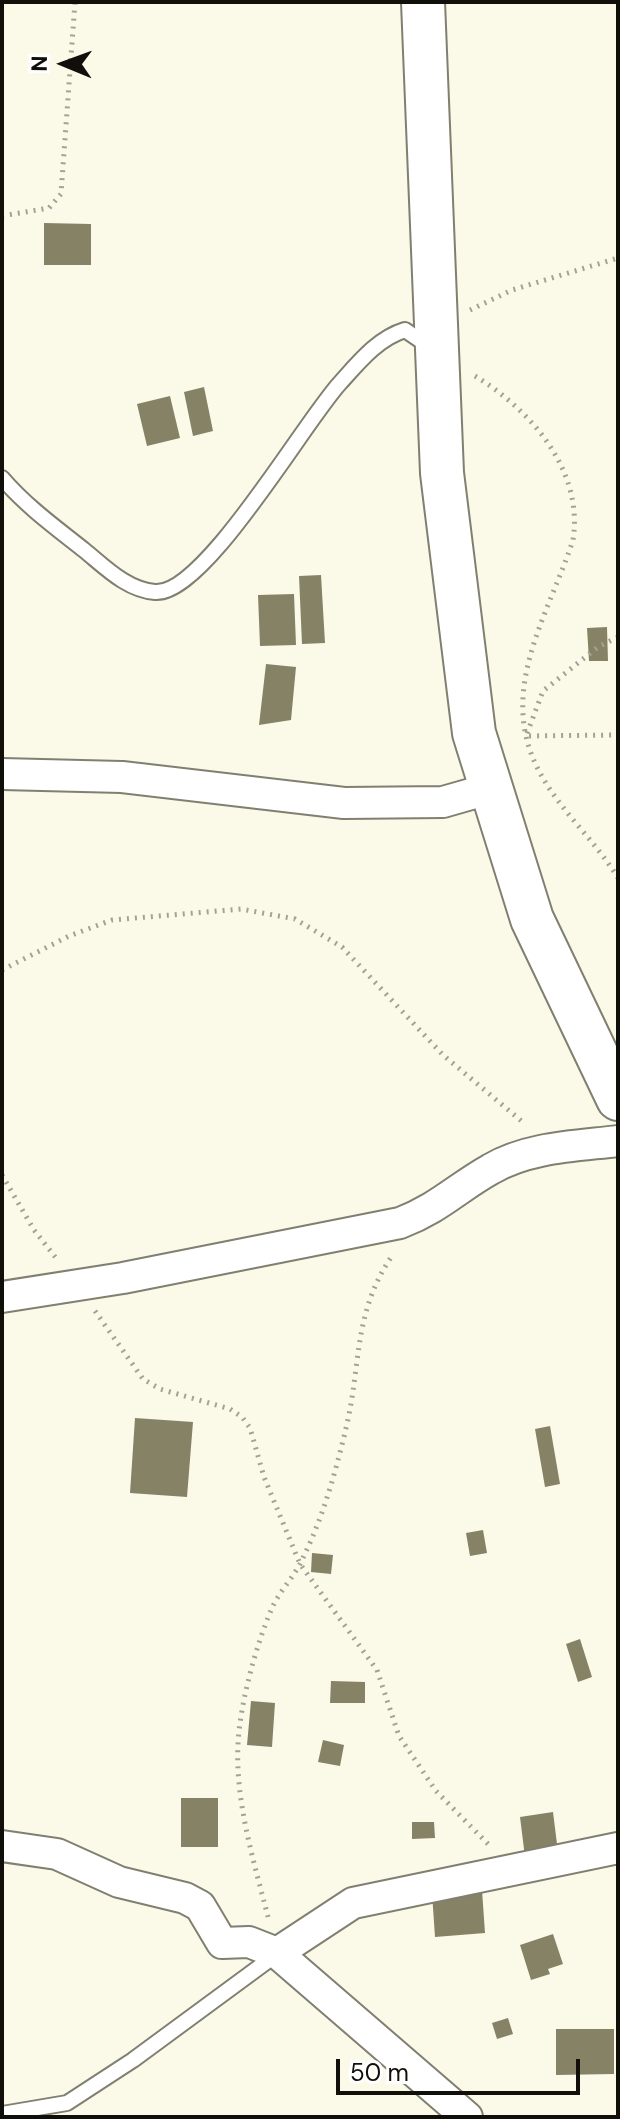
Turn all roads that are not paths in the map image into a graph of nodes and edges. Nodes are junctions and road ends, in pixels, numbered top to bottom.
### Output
1 (423, 2) edge
2 (435, 352) junction
3 (2, 478) edge
4 (2, 774) edge
5 (492, 788) junction
6 (618, 1099) edge
7 (618, 1141) edge
8 (2, 1297) edge
9 (2, 1846) edge
10 (618, 1848) edge
11 (277, 1953) junction
12 (2, 2114) edge
13 (467, 2117) edge

1 - 2 main road
2 - 3 lane
2 - 5 main road
4 - 5 street
5 - 6 main road
7 - 8 street
9 - 11 street
10 - 11 street
11 - 12 lane
11 - 13 street

